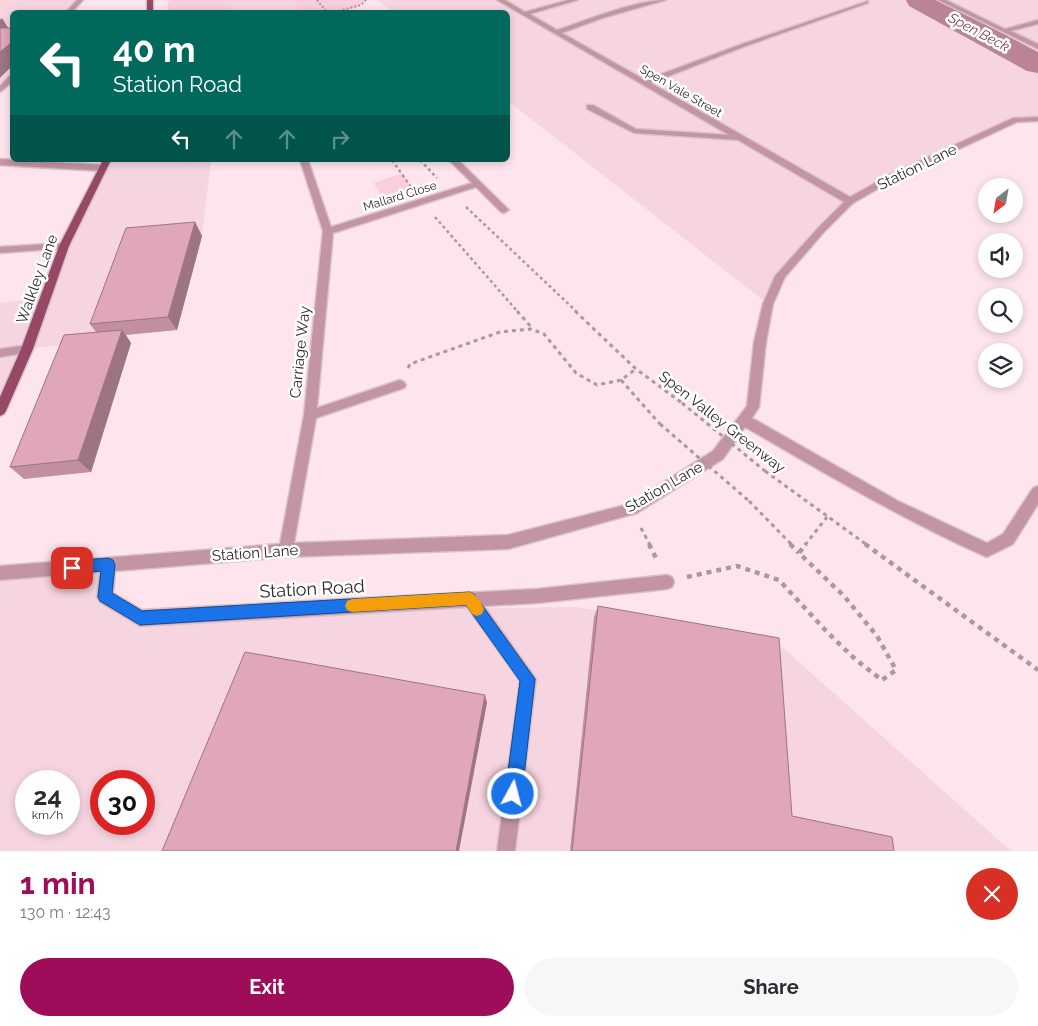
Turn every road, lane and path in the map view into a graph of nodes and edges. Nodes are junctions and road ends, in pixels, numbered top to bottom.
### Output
1 (80, 0) edge
2 (317, 0) edge
3 (366, 0) edge
4 (500, 0) edge
5 (575, 0) edge
6 (663, 0) edge
7 (941, 0) edge
8 (866, 2) dead end
9 (71, 10) edge
10 (325, 10) edge
11 (342, 10) edge
12 (524, 14) junction
13 (1038, 22) edge
14 (1004, 31) junction
15 (556, 32) junction
16 (1038, 47) edge
17 (10, 80) edge
18 (645, 83) junction
19 (0, 90) edge
20 (590, 107) dead end
21 (1038, 119) edge
22 (740, 138) junction
23 (0, 162) edge
24 (305, 162) edge
25 (393, 162) edge
26 (422, 162) edge
27 (455, 162) edge
28 (105, 164) edge
29 (478, 184) junction
30 (452, 193) junction
31 (850, 201) junction
32 (422, 202) junction
33 (504, 210) dead end
34 (328, 231) junction
35 (64, 246) junction
36 (0, 250) edge
37 (533, 330) junction
38 (27, 349) junction
39 (0, 353) edge
40 (636, 369) junction
41 (621, 380) junction
42 (400, 385) joint
43 (0, 411) edge
44 (310, 415) junction
45 (744, 420) junction
46 (1038, 492) edge
47 (632, 509) junction
48 (827, 517) junction
49 (286, 550) junction
50 (799, 552) junction
51 (108, 565) junction
52 (0, 573) edge
53 (667, 582) junction
54 (470, 599) junction
55 (1038, 670) edge
56 (506, 851) edge

1 - 9 street
2 - 10 path
3 - 11 path
4 - 12 street, Spen Vale Street
5 - 12 street
6 - 15 street
7 - 14 street
8 - 18 street
12 - 15 street, Spen Vale Street
13 - 14 street
14 - 16 street
15 - 18 street, Spen Vale Street
17 - 19 street
18 - 22 street, Spen Vale Street
20 - 22 street
21 - 31 street, Station Lane
22 - 31 street, Spen Vale Street
23 - 28 street
24 - 34 street, Carriage Way
25 - 32 path
26 - 30 path, Spen Valley Greenway
27 - 29 street
28 - 35 main road, Walkley Lane
29 - 30 street, Mallard Close
29 - 33 street
30 - 32 street, Mallard Close
30 - 40 path, Spen Valley Greenway
31 - 45 street, Station Lane
32 - 34 street, Mallard Close
32 - 37 path
34 - 44 street, Carriage Way
35 - 36 street
35 - 38 main road, Walkley Lane
37 - 41 path
37 - 42 path
38 - 39 street
38 - 43 main road, Walkley Lane
40 - 41 path
40 - 48 path, Spen Valley Greenway, bridge
41 - 50 path, bridge
42 - 44 street
44 - 49 street, Carriage Way
45 - 46 street
45 - 47 street, Station Lane
47 - 49 street, Station Lane
47 - 53 path
48 - 50 path
48 - 55 path, Spen Valley Greenway
49 - 51 street, Station Lane
50 - 53 path
51 - 52 street
51 - 54 street, Station Road
53 - 54 street, Station Road
54 - 56 street

